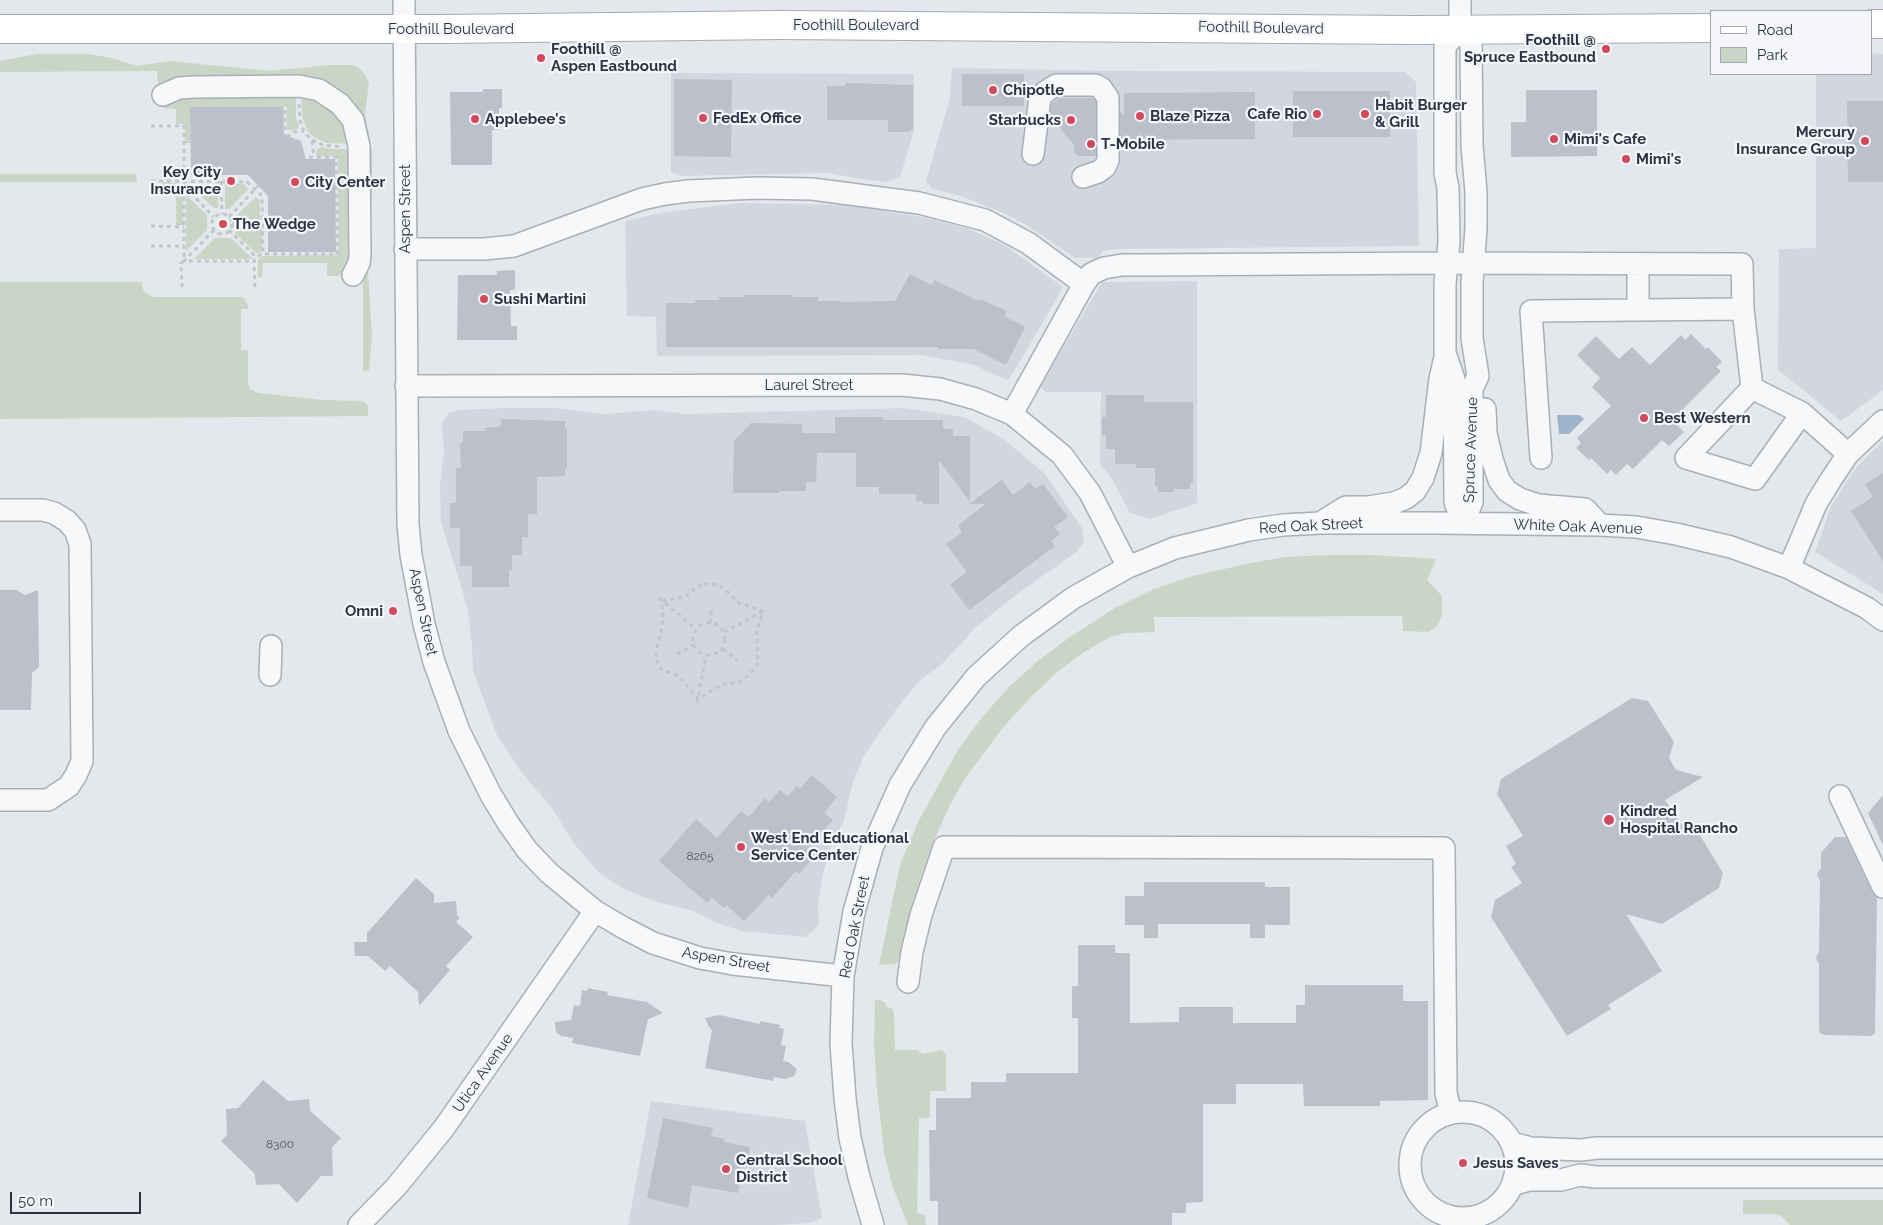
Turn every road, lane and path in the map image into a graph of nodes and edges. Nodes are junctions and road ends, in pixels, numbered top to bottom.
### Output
1 (404, 0) edge
2 (1460, 0) edge
3 (1710, 28) edge
4 (0, 29) edge
5 (404, 29) junction
6 (1460, 29) junction
7 (299, 86) junction
8 (163, 95) dead end
9 (285, 109) dead end
10 (151, 126) dead end
11 (304, 131) junction
12 (287, 137) junction
13 (312, 140) junction
14 (282, 142) dead end
15 (359, 146) junction
16 (1033, 154) dead end
17 (314, 157) junction
18 (300, 160) dead end
19 (1083, 177) dead end
20 (151, 181) dead end
21 (184, 181) junction
22 (221, 181) junction
23 (184, 186) junction
24 (257, 187) junction
25 (222, 214) junction
26 (229, 216) junction
27 (214, 217) junction
28 (232, 224) junction
29 (263, 224) junction
30 (151, 226) dead end
31 (184, 227) junction
32 (214, 230) junction
33 (229, 230) junction
34 (151, 246) dead end
35 (184, 246) junction
36 (405, 249) junction
37 (263, 254) junction
38 (256, 260) junction
39 (184, 261) junction
40 (1446, 263) junction
41 (1473, 263) junction
42 (1638, 264) junction
43 (353, 275) dead end
44 (1084, 284) junction
45 (182, 287) dead end
46 (255, 287) dead end
47 (1743, 309) junction
48 (1638, 310) junction
49 (1446, 353) junction
50 (1478, 376) junction
51 (406, 386) junction
52 (1752, 388) junction
53 (1802, 413) junction
54 (1012, 414) junction
55 (1883, 421) edge
56 (1848, 454) junction
57 (1541, 458) dead end
58 (0, 510) edge
59 (1463, 522) junction
60 (1320, 523) junction
61 (1600, 525) junction
62 (1128, 567) junction
63 (1789, 568) junction
64 (660, 599) junction
65 (712, 606) dead end
66 (764, 610) junction
67 (1883, 620) edge
68 (710, 623) junction
69 (696, 629) junction
70 (724, 632) junction
71 (693, 645) junction
72 (271, 646) dead end
73 (723, 649) junction
74 (677, 654) dead end
75 (706, 656) junction
76 (738, 661) dead end
77 (270, 675) dead end
78 (697, 701) junction
79 (1840, 796) dead end
80 (0, 800) edge
81 (1883, 887) edge
82 (595, 911) junction
83 (843, 976) junction
84 (908, 982) dead end
85 (1451, 1113) junction
86 (1512, 1143) junction
87 (1883, 1148) edge
88 (1883, 1177) edge
89 (1512, 1185) junction
90 (1444, 1220) edge
91 (1477, 1220) edge
92 (359, 1225) edge
93 (873, 1225) edge

1 - 5 street, Aspen Street
2 - 6 street, Spruce Avenue
3 - 6 main road, Foothill Boulevard
4 - 5 main road, Foothill Boulevard
5 - 6 main road, Foothill Boulevard
5 - 36 street, Aspen Street
6 - 40 street, Spruce Avenue
6 - 41 street, Spruce Avenue
7 - 8 street
7 - 11 path
7 - 15 street
9 - 12 path
10 - 21 path
11 - 12 path
11 - 13 path
12 - 14 path
13 - 15 path
13 - 17 path
15 - 43 street
16 - 19 street
17 - 18 path
17 - 37 path
20 - 21 path
21 - 22 path
21 - 23 path
22 - 24 path
22 - 25 path
23 - 27 path
23 - 31 path
24 - 26 path
24 - 29 path
25 - 26 path
25 - 27 path
26 - 28 path
27 - 32 path
28 - 29 path
28 - 33 path
29 - 37 path
30 - 31 path
31 - 35 path
32 - 33 path
32 - 39 path
33 - 38 path
34 - 35 path
35 - 39 path
36 - 44 street
36 - 51 street, Aspen Street
37 - 38 path
38 - 39 path
38 - 46 path
39 - 45 path
40 - 41 street
40 - 44 street
40 - 49 street, Spruce Avenue
41 - 42 street
41 - 50 street, Spruce Avenue
42 - 47 street
42 - 48 street
44 - 54 street
47 - 48 street
47 - 52 street
48 - 57 street
49 - 59 street, Spruce Avenue
49 - 60 street
50 - 59 street, Spruce Avenue
50 - 61 street
51 - 54 street, Laurel Street
51 - 82 street, Aspen Street
52 - 53 street
52 - 53 street
53 - 56 street
54 - 62 street, Laurel Street
55 - 56 street
56 - 63 street
58 - 80 street
59 - 60 street, Red Oak Street
59 - 61 street, White Oak Avenue
60 - 62 street, Red Oak Street
61 - 63 street, White Oak Avenue
62 - 83 street, Red Oak Street
63 - 67 street, White Oak Avenue
64 - 66 path
64 - 69 path
64 - 78 path
65 - 68 path
66 - 70 path
66 - 78 path
68 - 69 path
68 - 70 path
69 - 71 path
70 - 73 path
71 - 74 path
71 - 75 path
72 - 77 street
73 - 75 path
73 - 76 path
75 - 78 path
79 - 81 street
82 - 83 street, Aspen Street
82 - 92 street, Utica Avenue
83 - 93 street, Red Oak Street
84 - 85 street
85 - 86 street
85 - 90 street
86 - 87 street
86 - 89 street
88 - 89 street
89 - 91 street
90 - 91 street

